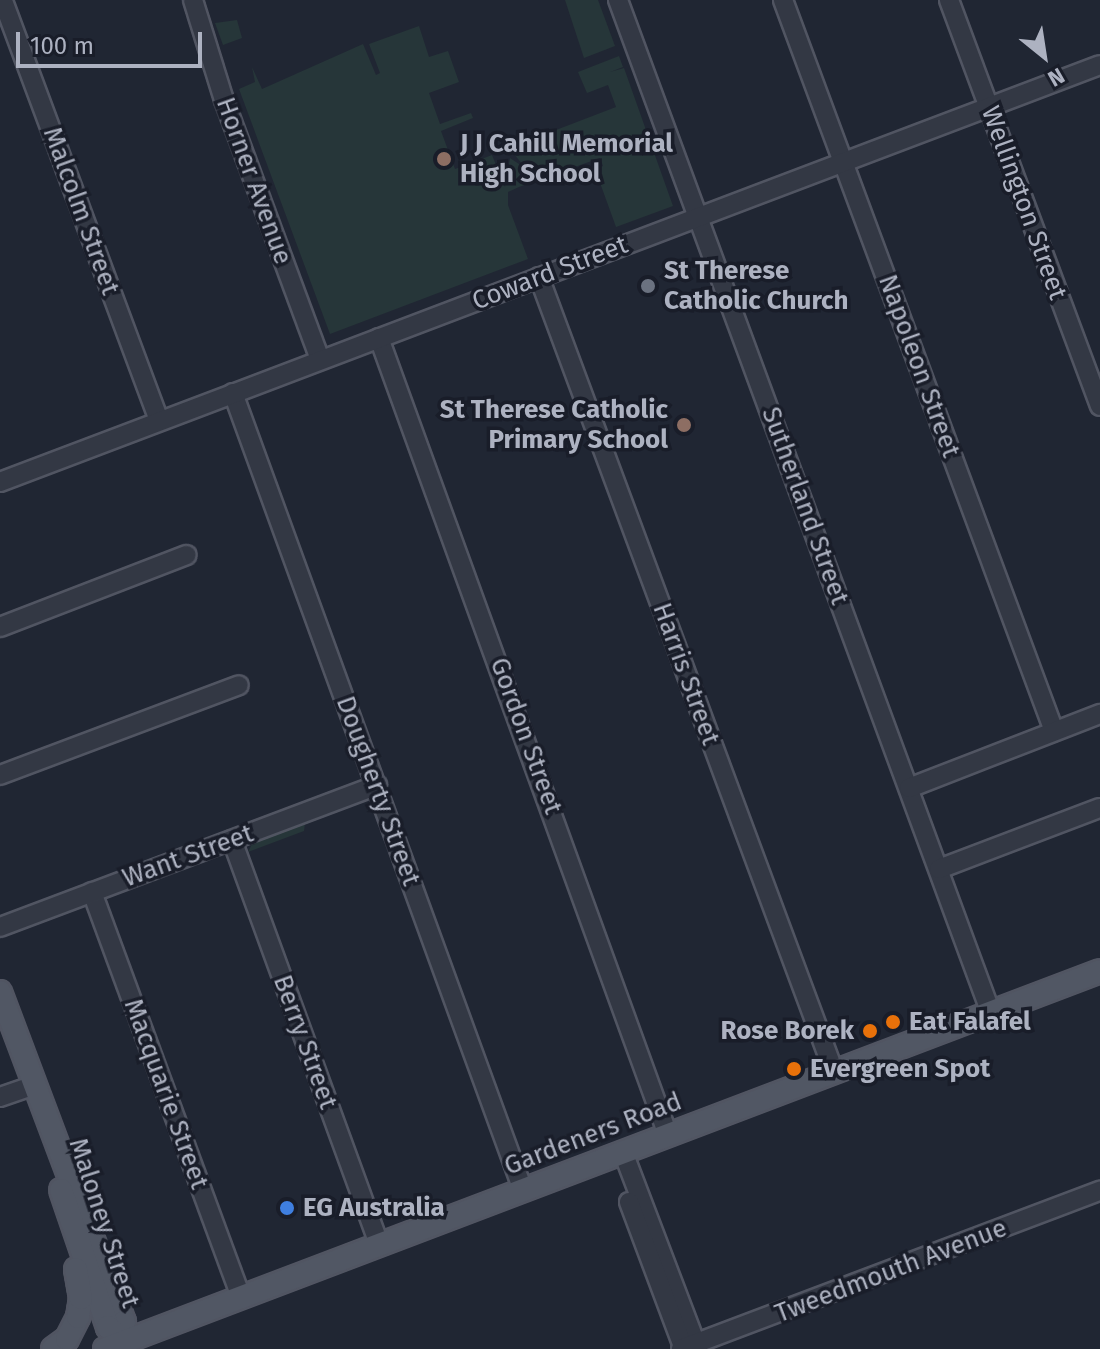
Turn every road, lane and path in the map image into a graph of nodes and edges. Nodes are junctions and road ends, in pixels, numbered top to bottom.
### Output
1 (193, 0) edge
2 (618, 0) edge
3 (783, 0) edge
4 (949, 0) edge
5 (3, 1) edge
6 (1100, 65) edge
7 (989, 107) junction
8 (842, 161) junction
9 (699, 217) junction
10 (539, 277) junction
11 (379, 338) junction
12 (320, 360) junction
13 (233, 393) junction
14 (1100, 406) edge
15 (159, 420) junction
16 (0, 482) edge
17 (187, 555) dead end
18 (0, 627) edge
19 (239, 685) dead end
20 (1100, 714) edge
21 (1054, 731) junction
22 (0, 775) edge
23 (377, 785) junction
24 (909, 788) junction
25 (1100, 808) edge
26 (232, 840) junction
27 (939, 869) junction
28 (92, 892) junction
29 (0, 927) edge
30 (1100, 971) edge
31 (0, 992) edge
32 (991, 1013) junction
33 (834, 1072) junction
34 (34, 1085) junction
35 (0, 1097) edge
36 (668, 1135) junction
37 (617, 1154) junction
38 (523, 1190) junction
39 (1100, 1191) edge
40 (67, 1208) junction
41 (379, 1244) junction
42 (241, 1297) junction
43 (119, 1346) edge
44 (689, 1348) edge
45 (53, 1349) edge

1 - 12 street, Horner Avenue
2 - 9 street, Sutherland Street
3 - 8 street, Napoleon Street
4 - 7 street, Wellington Street
5 - 15 street, Malcolm Street
6 - 7 street, Coward Street
7 - 8 street, Coward Street
7 - 14 street, Wellington Street
8 - 9 street, Coward Street
8 - 21 street, Napoleon Street
9 - 10 street, Coward Street
9 - 24 street, Sutherland Street
10 - 11 street, Coward Street
10 - 33 street, Harris Street
11 - 12 street, Coward Street
11 - 36 street, Gordon Street
12 - 13 street, Coward Street
13 - 15 street, Coward Street
13 - 23 street, Dougherty Street
15 - 16 street, Coward Street
17 - 18 street
19 - 22 street
20 - 21 street
21 - 24 street
23 - 26 street, Want Street
23 - 38 street, Dougherty Street
24 - 27 street, Sutherland Street
25 - 27 street
26 - 28 street, Want Street
26 - 41 street, Berry Street
27 - 32 street, Sutherland Street
28 - 29 street, Want Street
28 - 42 street, Macquarie Street
30 - 32 main road, Gardeners Road
31 - 34 main road, Maloney Street
32 - 33 main road, Gardeners Road
33 - 36 main road, Gardeners Road
34 - 35 street
34 - 40 main road, Maloney Street
34 - 43 main road, Maloney Street
36 - 37 main road, Gardeners Road
37 - 38 main road, Gardeners Road
37 - 44 street
38 - 41 main road, Gardeners Road
39 - 44 street, Tweedmouth Avenue
40 - 43 main road, Maloney Street
40 - 45 main road
41 - 42 main road, Gardeners Road
42 - 43 main road, Gardeners Road

